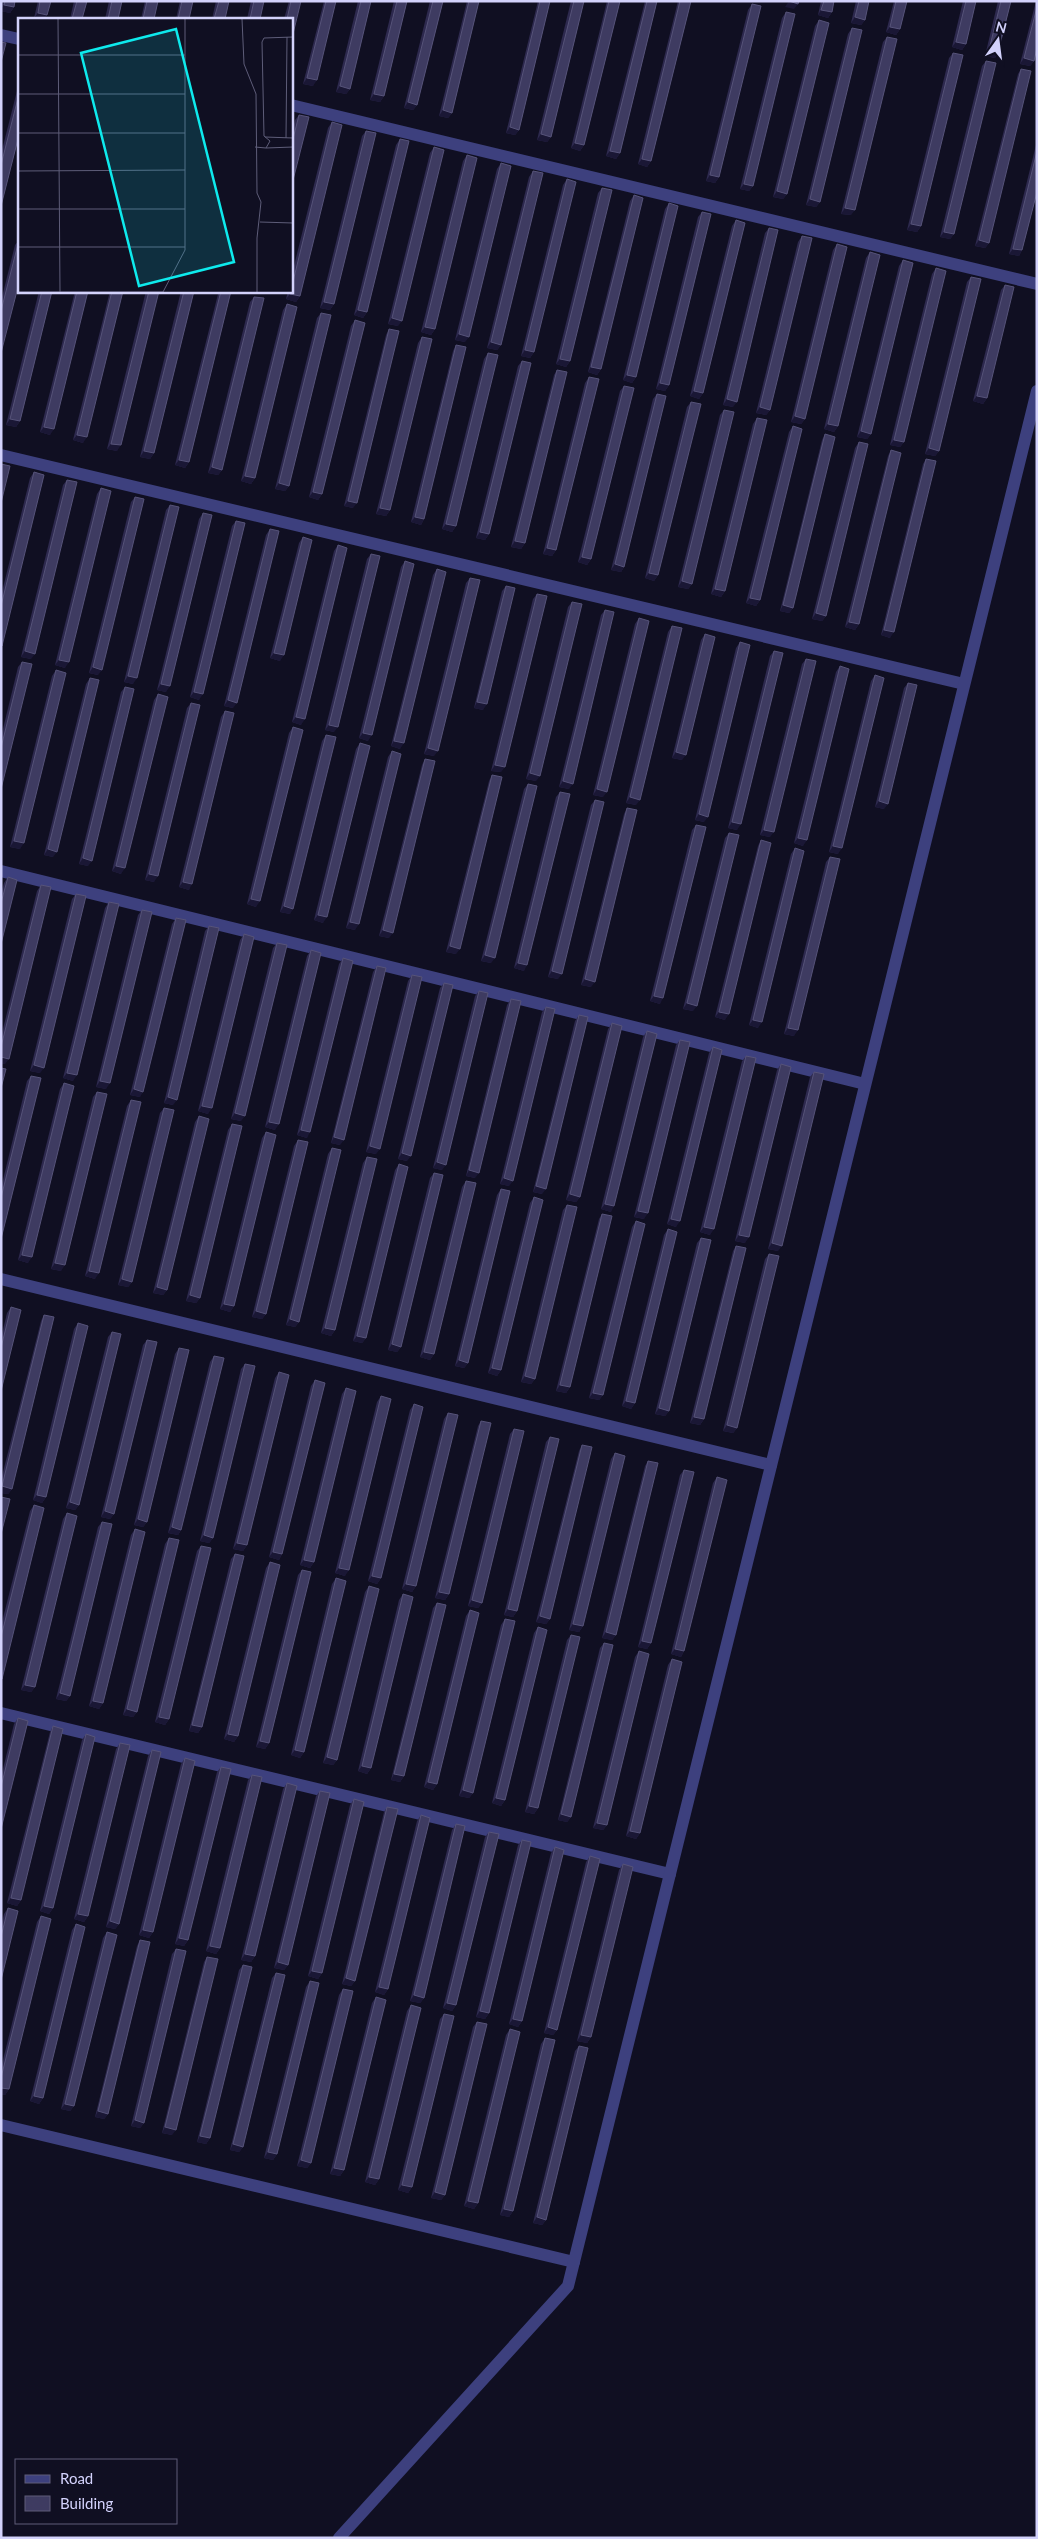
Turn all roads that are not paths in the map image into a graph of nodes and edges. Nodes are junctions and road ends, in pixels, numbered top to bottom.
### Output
1 (1, 35) edge
2 (18, 39) edge
3 (292, 105) edge
4 (1037, 284) edge
5 (1037, 391) edge
6 (1, 455) edge
7 (964, 684) junction
8 (1, 871) edge
9 (865, 1084) junction
10 (1, 1279) edge
11 (771, 1465) junction
12 (1, 1713) edge
13 (670, 1874) junction
14 (1, 2125) edge
15 (574, 2262) junction
16 (339, 2538) edge

1 - 2 lane
3 - 4 lane
5 - 7 lane
6 - 7 lane
7 - 9 lane
8 - 9 lane
9 - 11 lane
10 - 11 lane
11 - 13 lane
12 - 13 lane
13 - 15 lane
14 - 15 lane
15 - 16 lane

